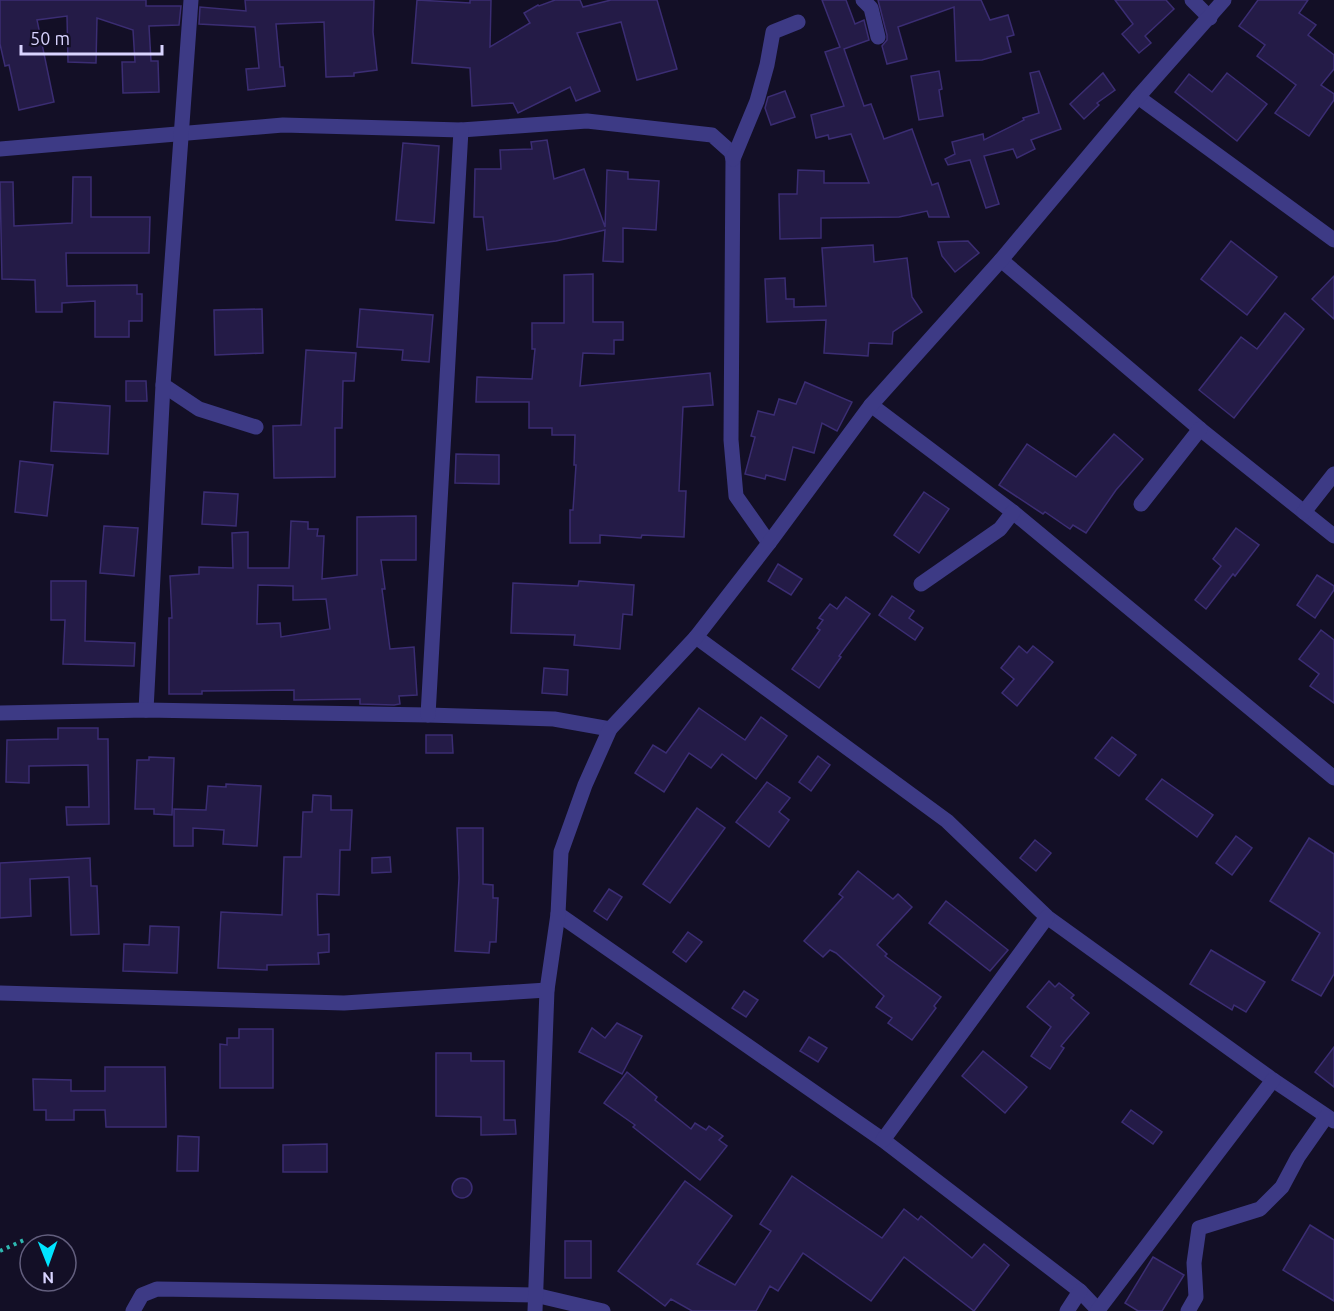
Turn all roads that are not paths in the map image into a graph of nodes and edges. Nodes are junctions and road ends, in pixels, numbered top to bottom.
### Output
1 (191, 0) edge
2 (863, 0) edge
3 (1192, 0) edge
4 (1224, 0) edge
5 (1210, 18) junction
6 (798, 22) dead end
7 (878, 37) dead end
8 (1138, 97) junction
9 (461, 130) junction
10 (182, 132) junction
11 (0, 149) edge
12 (733, 159) junction
13 (1334, 240) edge
14 (1001, 260) junction
15 (164, 385) junction
16 (871, 405) junction
17 (256, 427) dead end
18 (1200, 429) junction
19 (1334, 474) edge
20 (1141, 504) dead end
21 (1013, 512) junction
22 (1304, 512) junction
23 (1334, 536) edge
24 (769, 543) junction
25 (921, 584) dead end
26 (696, 637) junction
27 (146, 710) junction
28 (0, 713) edge
29 (428, 715) junction
30 (610, 729) junction
31 (1334, 778) edge
32 (558, 914) junction
33 (1047, 917) junction
34 (546, 990) junction
35 (0, 993) edge
36 (1273, 1080) junction
37 (1330, 1119) edge
38 (883, 1140) junction
39 (1080, 1291) junction
40 (535, 1295) junction
41 (133, 1311) edge
42 (535, 1311) edge
43 (603, 1311) edge
44 (1067, 1311) edge
45 (1099, 1311) edge
46 (1188, 1311) edge

1 - 10 street
2 - 7 street
3 - 5 street
4 - 5 street
5 - 8 street
6 - 12 street
8 - 13 street
8 - 14 street
9 - 10 street
9 - 12 street
9 - 29 street
10 - 11 street
10 - 15 street
12 - 24 street
14 - 16 street
14 - 18 street
15 - 17 street
15 - 27 street
16 - 21 street
16 - 24 street
18 - 20 street
18 - 22 street
19 - 22 street
21 - 25 street
21 - 31 street
22 - 23 street
24 - 26 street
26 - 30 street
26 - 33 street
27 - 28 street
27 - 29 street
29 - 30 street
30 - 32 street
32 - 34 street
32 - 38 street
33 - 36 street
33 - 38 street
34 - 35 street
34 - 40 street
36 - 37 street
36 - 45 street
37 - 46 street
38 - 39 street
39 - 44 street
39 - 45 street
40 - 41 street
40 - 42 street
40 - 43 street

